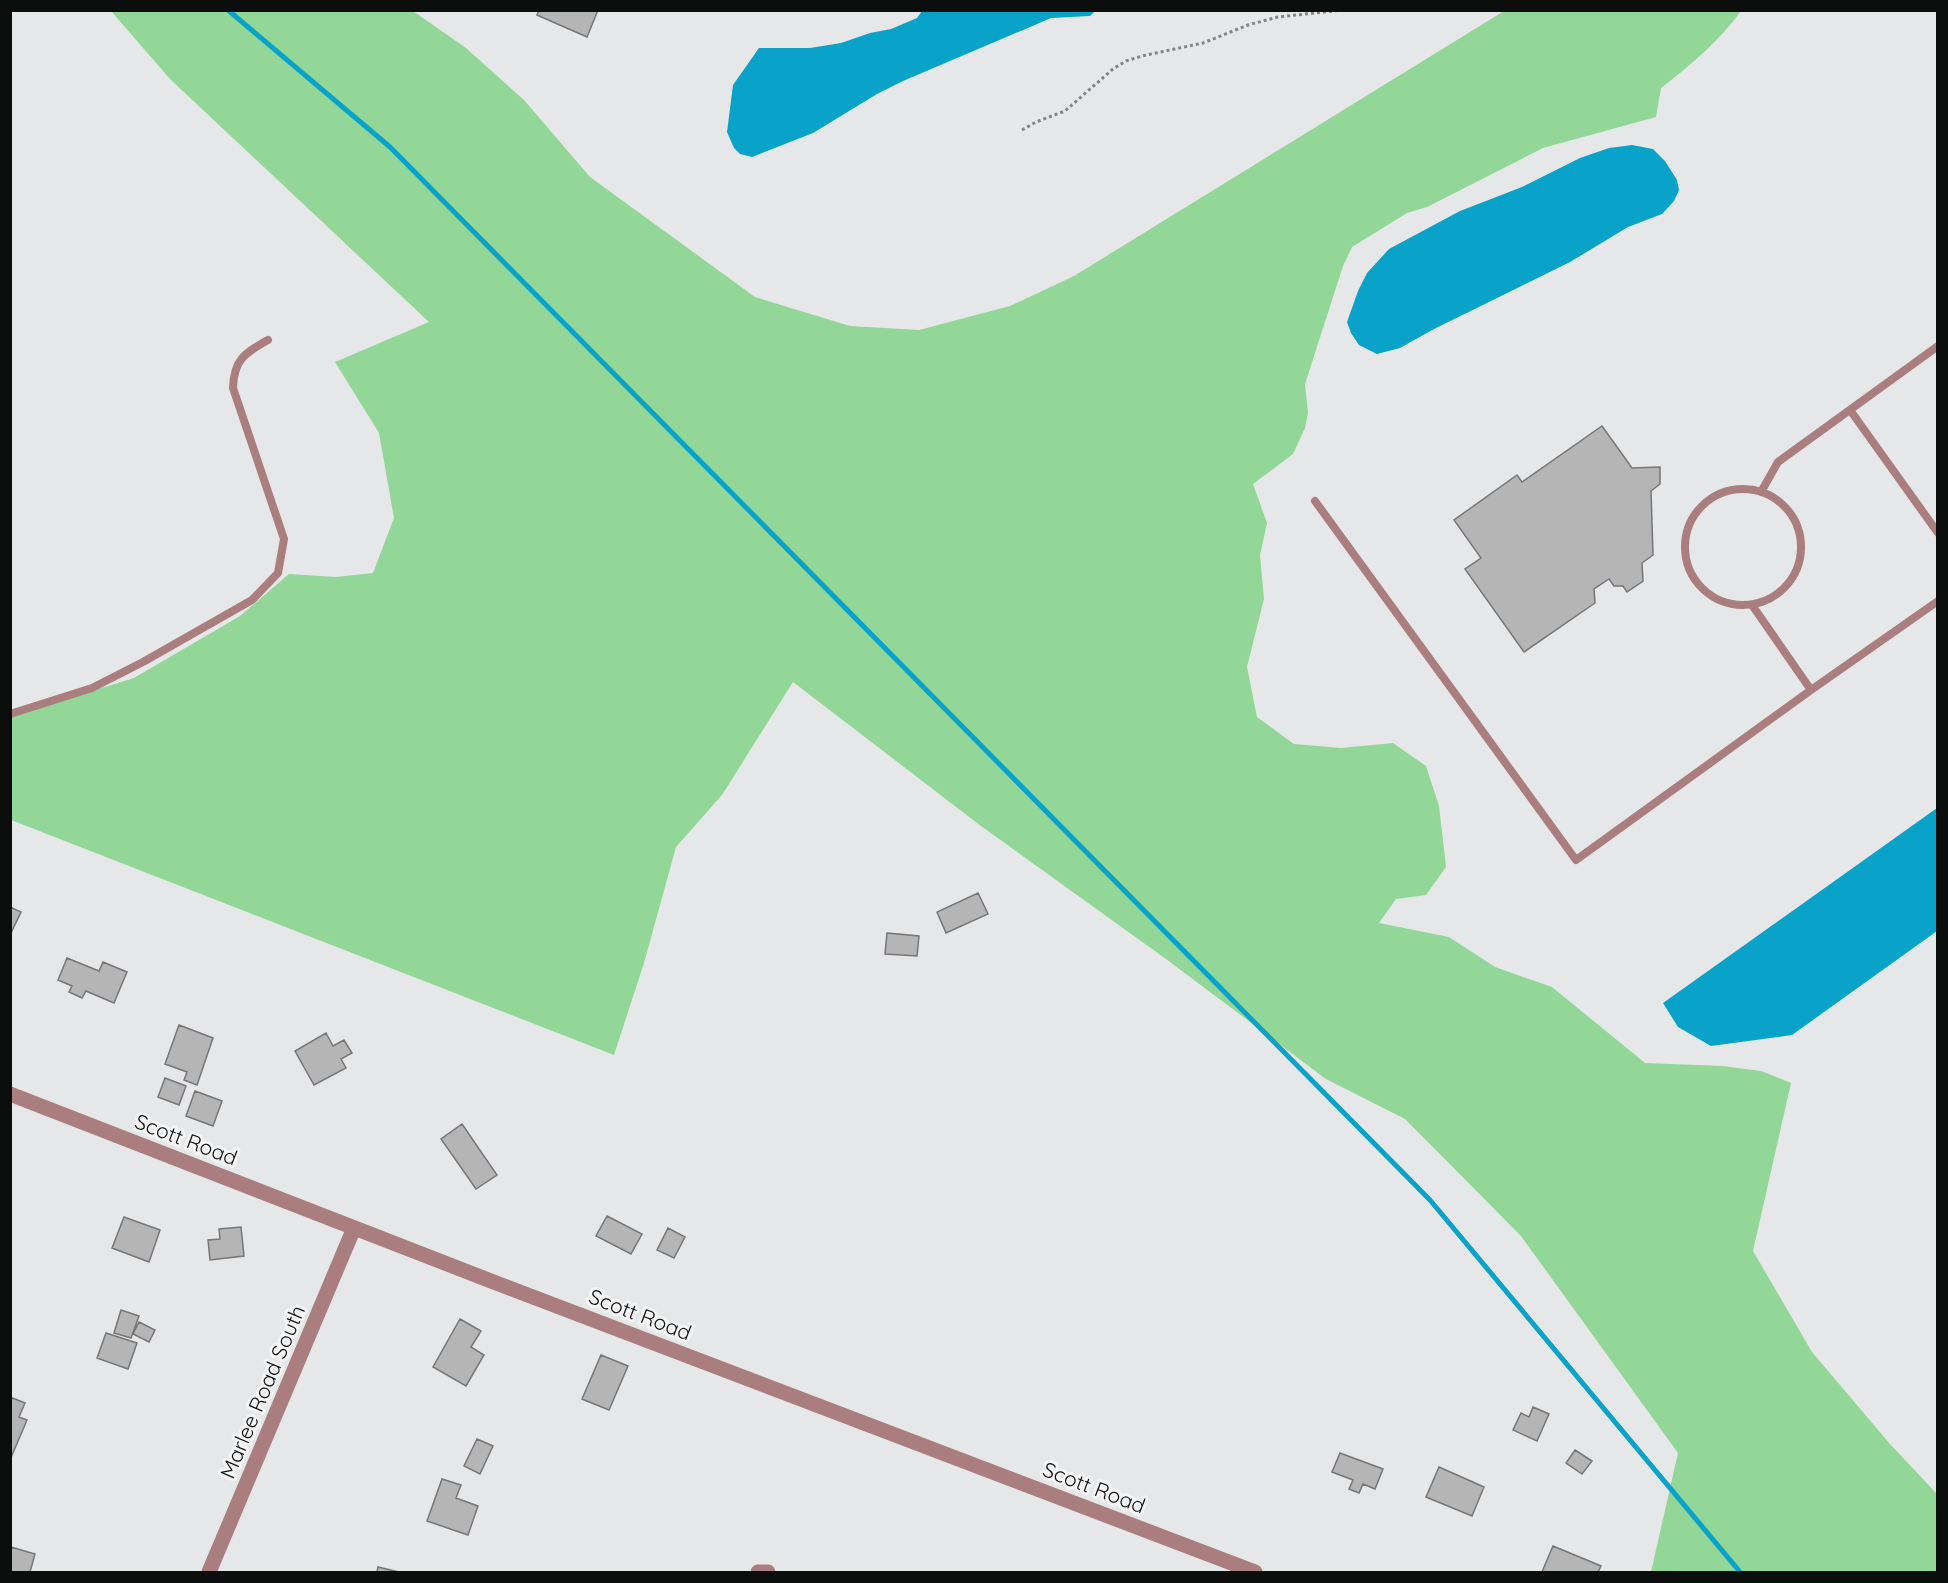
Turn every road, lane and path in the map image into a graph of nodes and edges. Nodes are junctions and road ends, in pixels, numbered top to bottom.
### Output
1 (1343, 10) edge
2 (1022, 130) dead end
3 (268, 340) dead end
4 (1938, 346) edge
5 (1850, 410) junction
6 (1761, 492) junction
7 (1316, 501) dead end
8 (1938, 533) edge
9 (1938, 601) edge
10 (1752, 605) junction
11 (1810, 690) junction
12 (10, 714) edge
13 (10, 1094) edge
14 (354, 1228) junction
15 (209, 1572) edge
16 (758, 1572) edge
17 (768, 1572) edge
18 (1255, 1572) edge

1 - 2 path
3 - 12 lane
4 - 5 lane
5 - 6 lane
5 - 8 lane
6 - 10 lane
6 - 10 lane
7 - 11 lane
9 - 11 lane
10 - 11 lane
13 - 14 street, Scott Road
14 - 15 street, Marlee Road South
14 - 18 street, Scott Road
16 - 17 street

